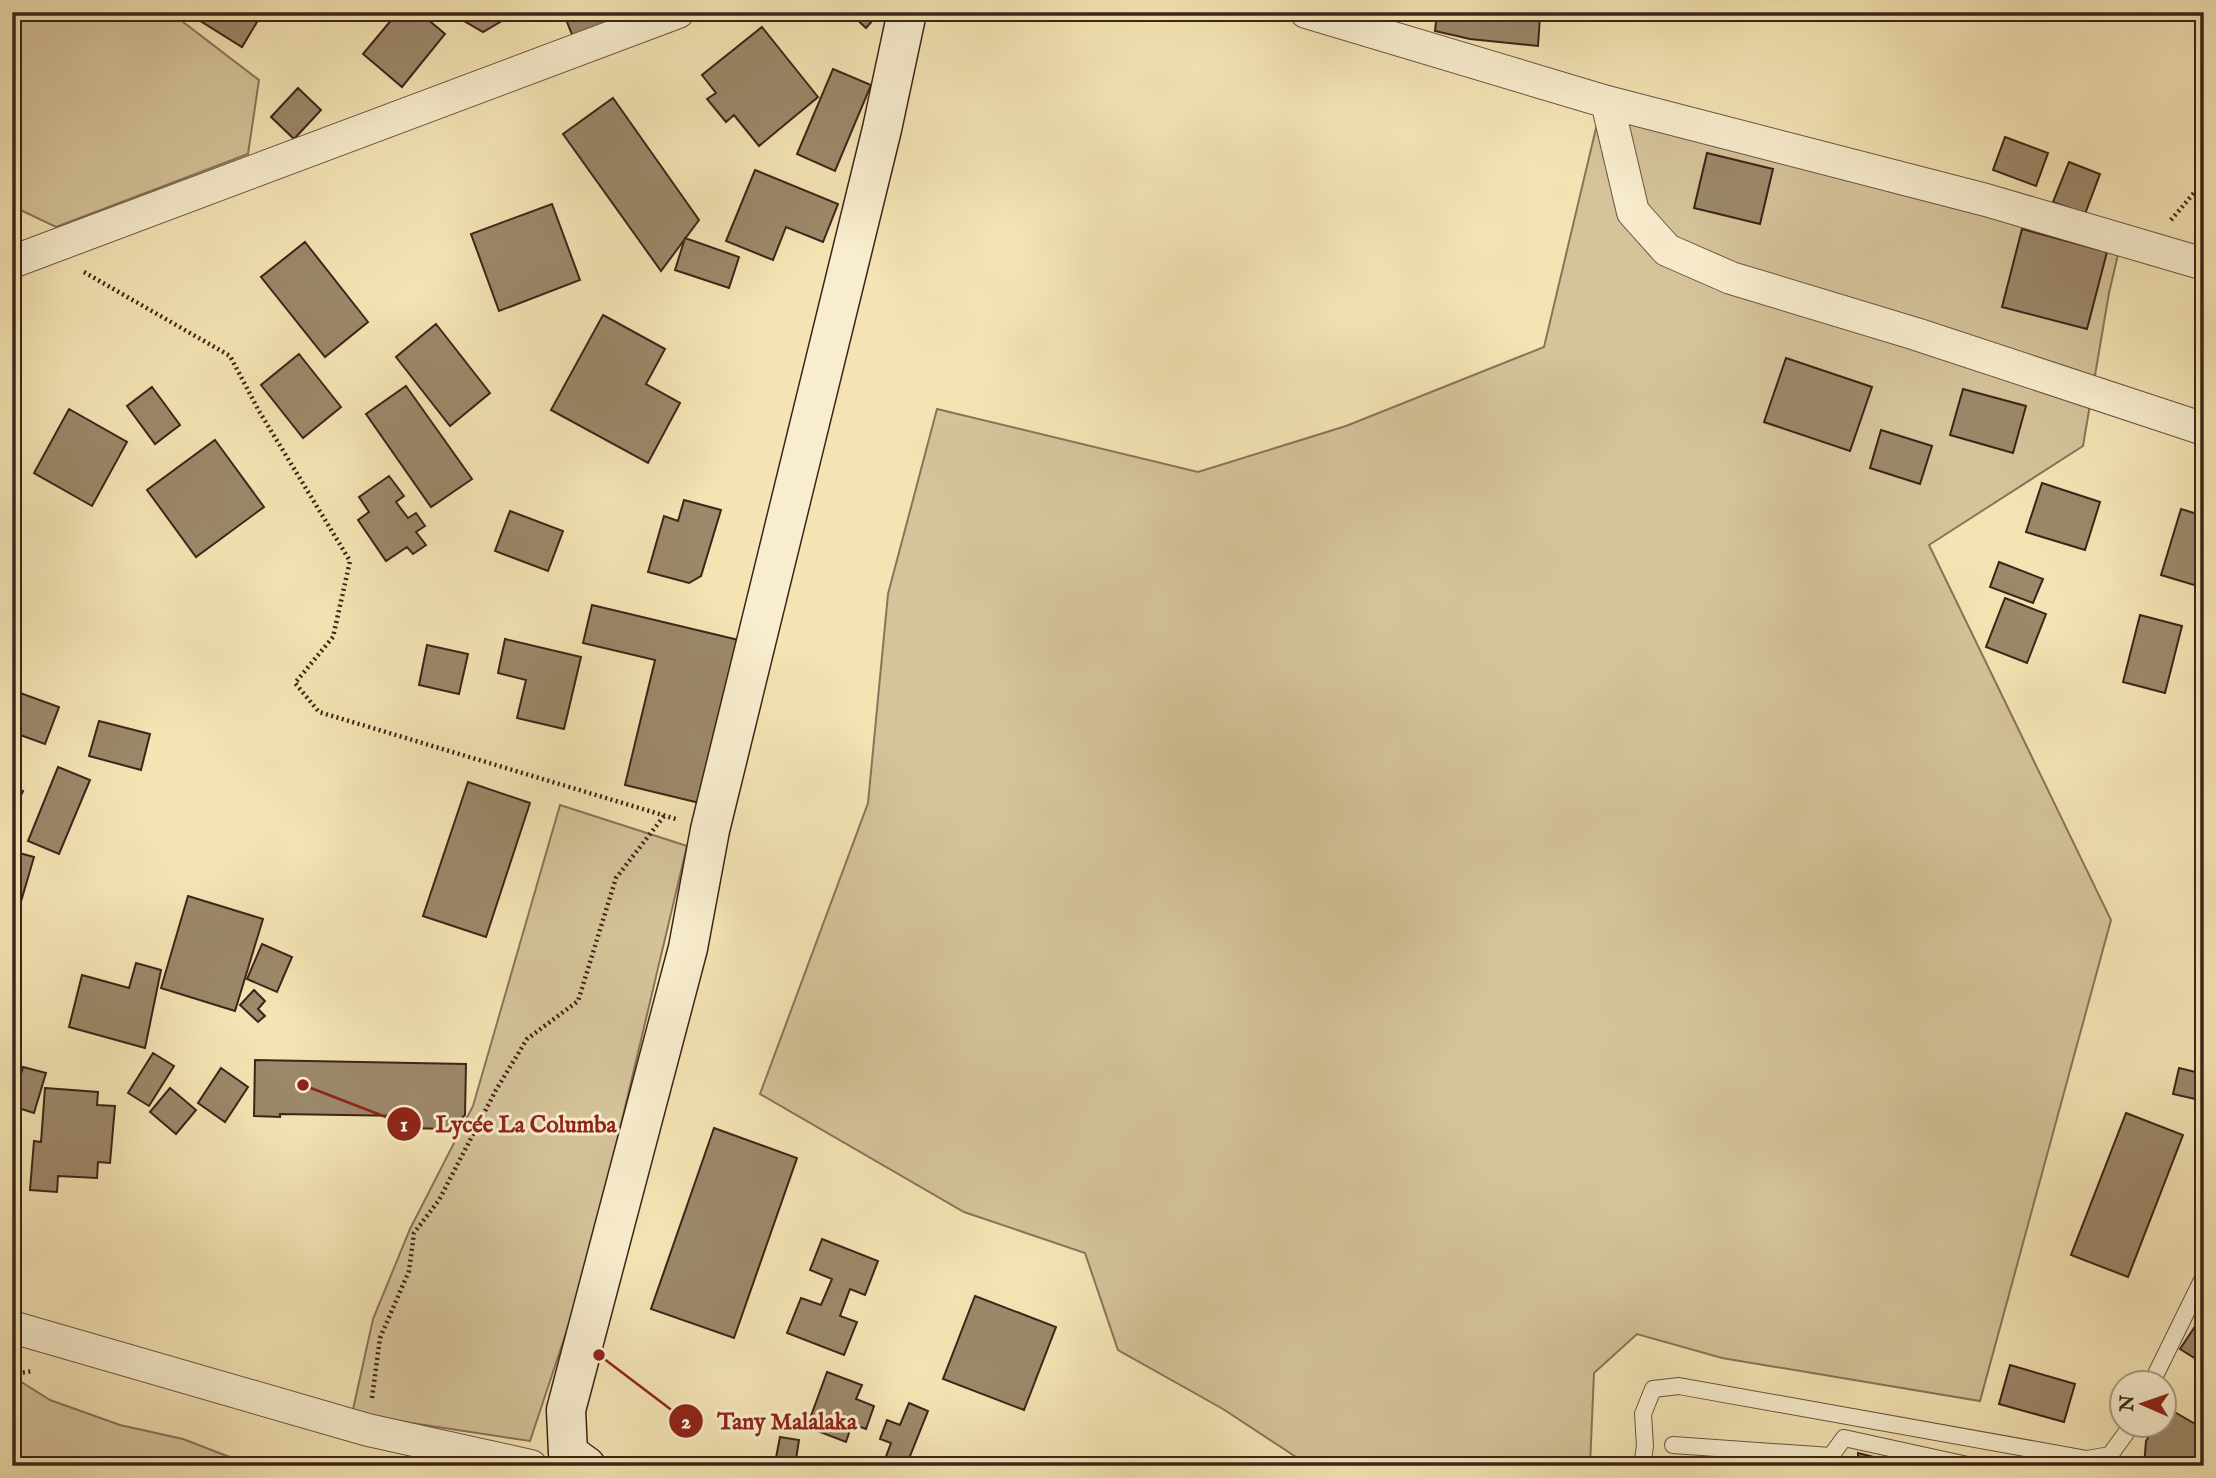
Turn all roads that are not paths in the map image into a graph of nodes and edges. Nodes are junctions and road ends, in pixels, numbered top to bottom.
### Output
1 (678, 12) edge
2 (907, 12) edge
3 (1306, 12) edge
4 (1607, 102) junction
5 (12, 262) edge
6 (2204, 264) edge
7 (2204, 429) edge
8 (2204, 1276) edge
9 (12, 1327) edge
10 (2158, 1370) edge
11 (2121, 1440) edge
12 (1673, 1445) dead end
13 (531, 1466) edge
14 (586, 1466) edge
15 (1642, 1466) edge
16 (1972, 1466) edge

1 - 5 street
2 - 14 street
3 - 4 street
4 - 6 street
4 - 7 street
8 - 10 lane
9 - 13 street
11 - 15 lane
12 - 16 lane

